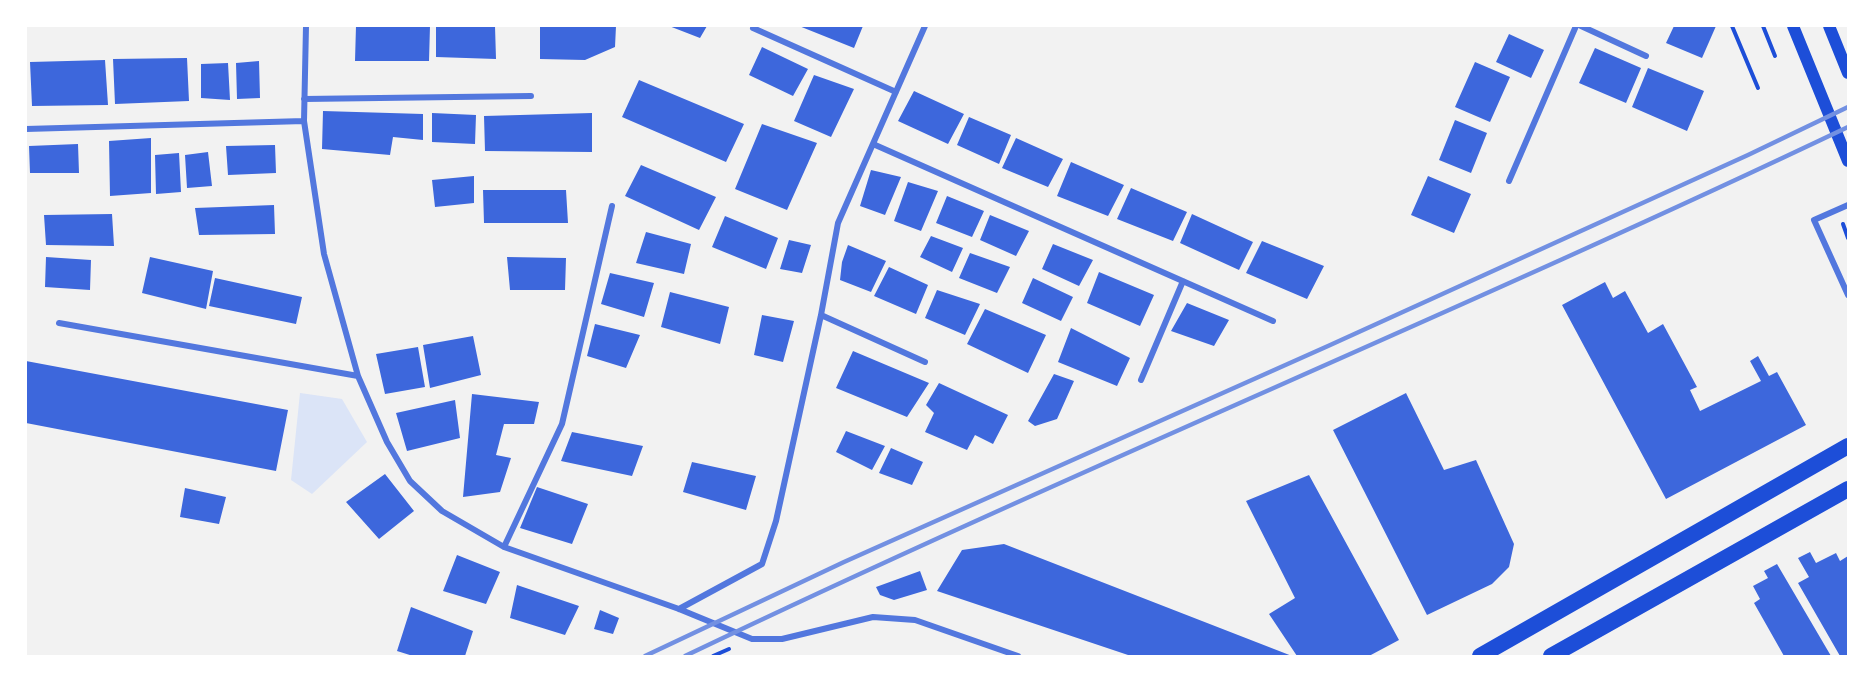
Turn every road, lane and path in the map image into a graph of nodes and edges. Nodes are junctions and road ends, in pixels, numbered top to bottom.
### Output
1 (306, 26) edge
2 (754, 26) edge
3 (925, 26) edge
4 (1576, 26) edge
5 (1581, 26) edge
6 (1732, 26) edge
7 (1762, 26) edge
8 (1793, 26) edge
9 (1829, 26) edge
10 (1646, 56) dead end
11 (1775, 56) dead end
12 (1848, 73) edge
13 (1758, 88) dead end
14 (896, 92) junction
15 (531, 96) dead end
16 (304, 99) junction
17 (304, 121) junction
18 (26, 129) edge
19 (873, 144) junction
20 (1848, 161) edge
21 (1509, 181) dead end
22 (1848, 205) edge
23 (612, 206) dead end
24 (1183, 281) junction
25 (1848, 295) edge
26 (821, 315) junction
27 (1273, 321) dead end
28 (59, 323) dead end
29 (925, 362) dead end
30 (358, 376) junction
31 (1141, 380) dead end
32 (1848, 446) edge
33 (1848, 489) edge
34 (504, 547) junction
35 (679, 609) junction
36 (1018, 657) edge
37 (1480, 657) edge
38 (1551, 657) edge

1 - 16 street
2 - 14 street
3 - 14 street
4 - 21 street
5 - 10 street
6 - 13 path
7 - 11 path
8 - 20 main road
9 - 12 main road
14 - 19 street
15 - 16 street
16 - 17 street
17 - 18 street
17 - 30 street
19 - 24 street
19 - 26 street
22 - 25 street
23 - 34 street
24 - 27 street
24 - 31 street
26 - 29 street
26 - 35 street
28 - 30 street
30 - 34 street
32 - 37 highway
33 - 38 highway
34 - 35 street
35 - 36 street

